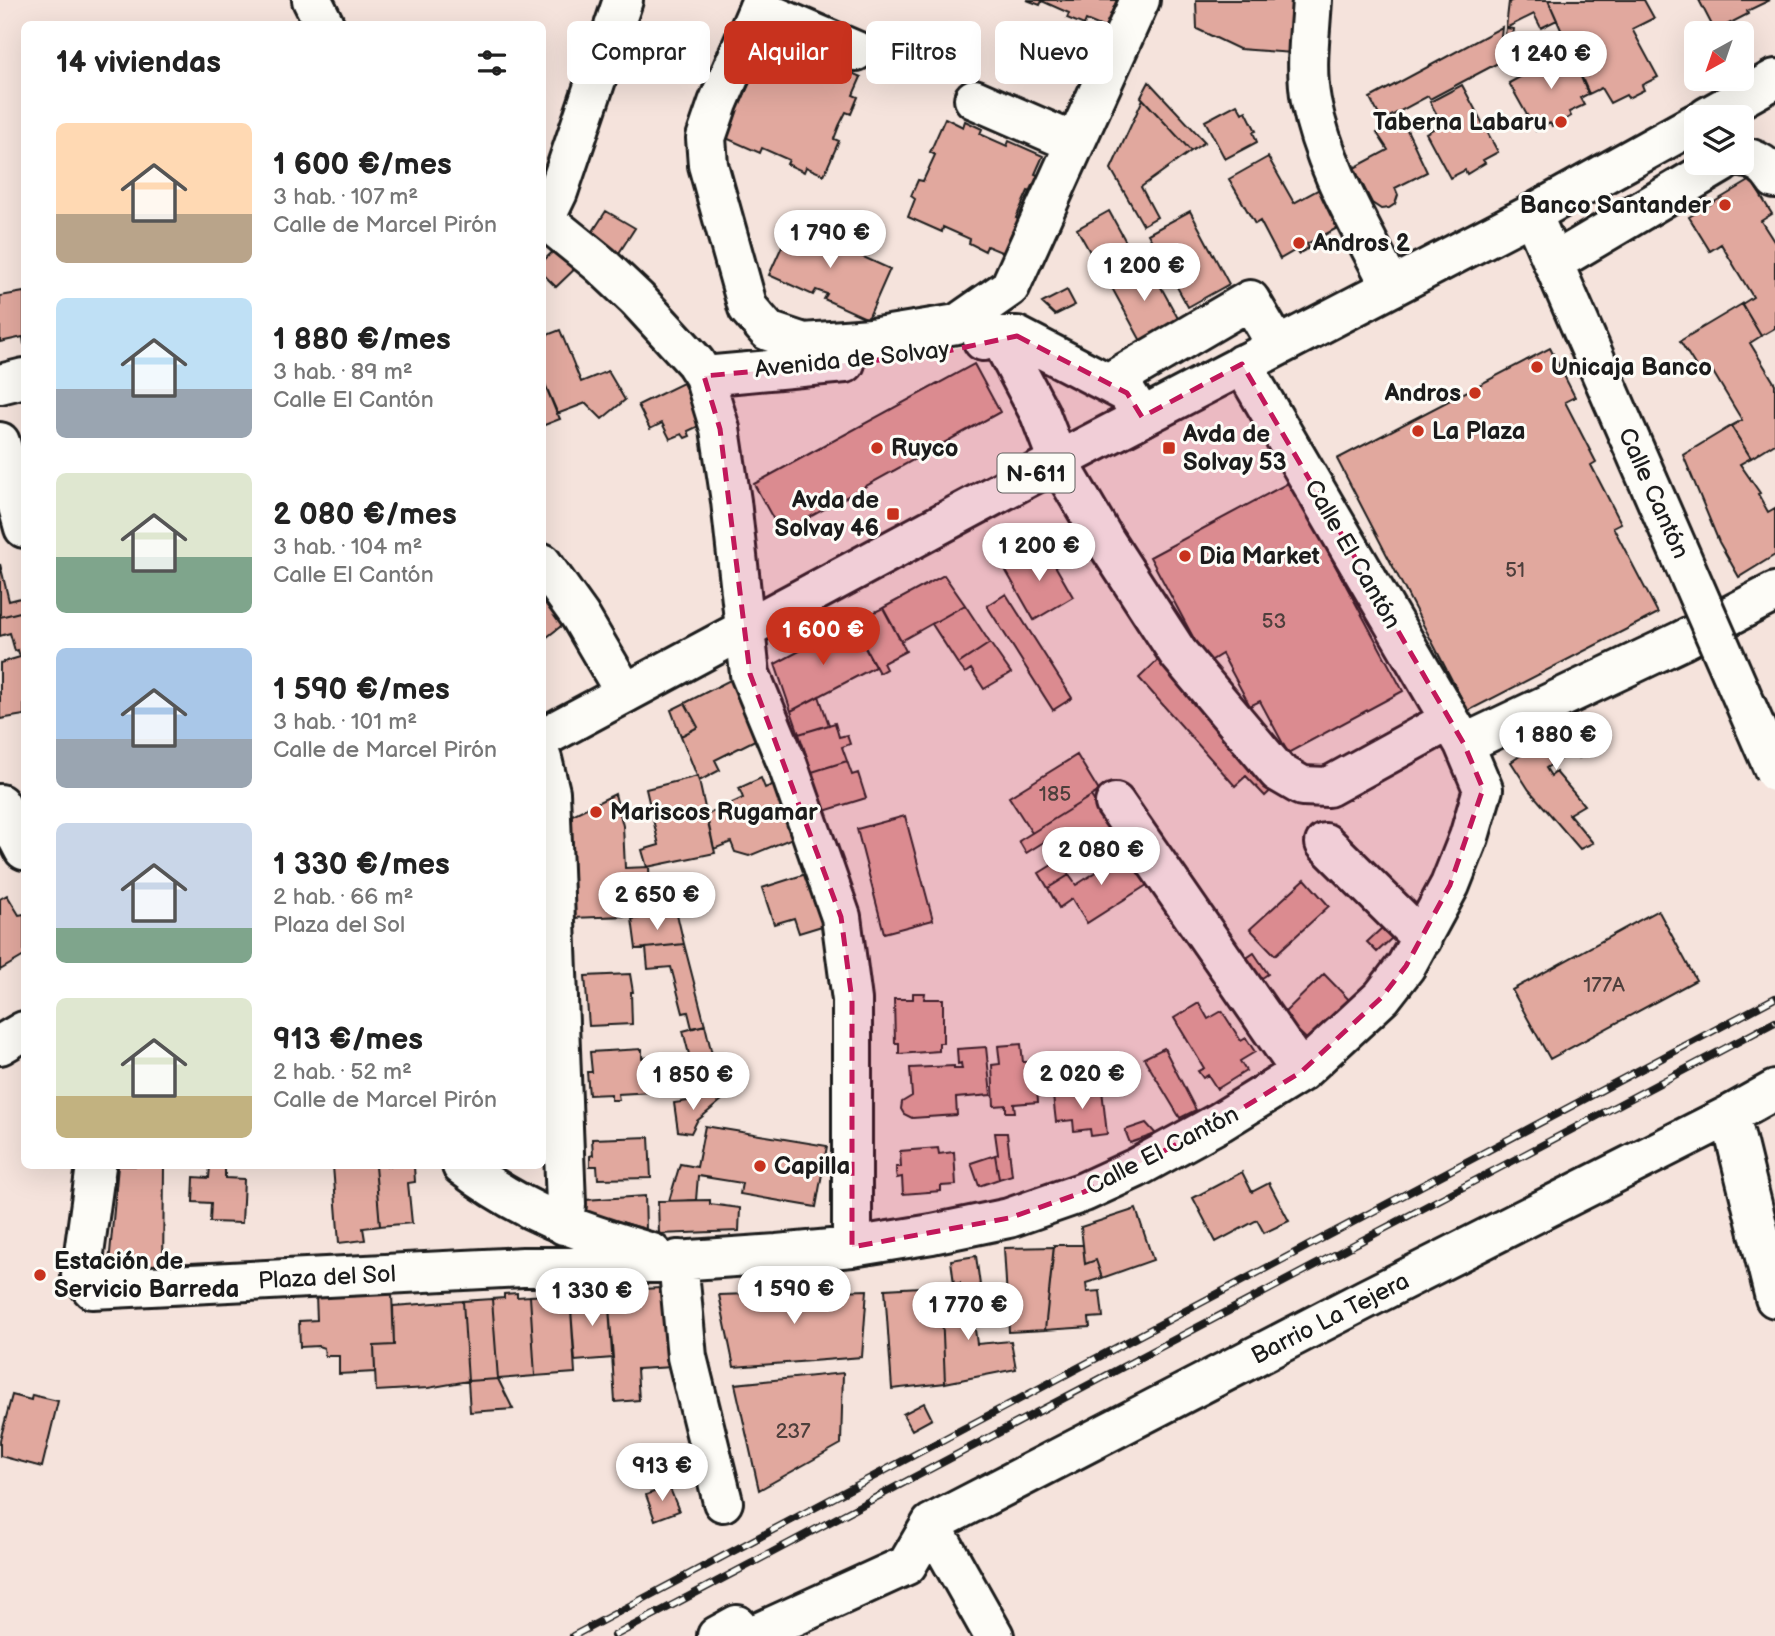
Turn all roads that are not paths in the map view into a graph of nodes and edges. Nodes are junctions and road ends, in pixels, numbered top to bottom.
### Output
1 (312, 0) edge
2 (623, 0) edge
3 (1140, 0) edge
4 (1312, 0) edge
5 (760, 4) edge
6 (322, 21) edge
7 (856, 51) dead end
8 (1775, 79) edge
9 (974, 99) dead end
10 (1728, 105) edge
11 (1684, 130) edge
12 (1075, 143) junction
13 (1754, 160) edge
14 (1702, 175) edge
15 (1775, 179) edge
16 (546, 214) edge
17 (1532, 214) junction
18 (546, 220) edge
19 (1553, 263) junction
20 (1391, 288) junction
21 (1002, 325) junction
22 (1277, 346) junction
23 (1242, 365) junction
24 (704, 376) junction
25 (21, 379) edge
26 (1108, 383) junction
27 (0, 384) edge
28 (1142, 417) junction
29 (0, 442) edge
30 (1058, 461) junction
31 (21, 517) edge
32 (546, 569) edge
33 (1775, 592) edge
34 (743, 628) junction
35 (625, 694) junction
36 (1457, 732) junction
37 (546, 736) edge
38 (1775, 772) edge
39 (546, 776) edge
40 (1115, 803) dead end
41 (0, 804) edge
42 (1325, 843) dead end
43 (21, 844) edge
44 (1422, 939) junction
45 (21, 1033) edge
46 (0, 1045) edge
47 (1301, 1072) junction
48 (1775, 1090) edge
49 (1730, 1115) junction
50 (96, 1169) edge
51 (466, 1169) edge
52 (548, 1218) junction
53 (852, 1247) junction
54 (678, 1261) junction
55 (523, 1267) junction
56 (1775, 1298) edge
57 (723, 1502) dead end
58 (931, 1524) junction
59 (717, 1636) edge
60 (743, 1636) edge
61 (751, 1636) edge
62 (994, 1636) edge

1 - 6 main road
2 - 16 main road
3 - 12 main road, Avenida de Solvay
4 - 20 main road
5 - 7 main road, Avenida de Solvay
5 - 21 main road, Avenida de Solvay
8 - 10 main road
9 - 12 main road
11 - 17 main road, N-611
12 - 21 main road, Avenida de Solvay
13 - 15 main road
14 - 19 main road
17 - 19 main road, Calle Cantón
17 - 20 main road, N-611
18 - 24 main road
19 - 38 main road, Calle Cantón, bridge
20 - 22 main road, N-611
21 - 24 main road, Avenida de Solvay
21 - 26 main road
21 - 30 main road
22 - 23 main road, N-611
22 - 26 main road
23 - 28 main road, N-611
23 - 36 main road, Calle El Cantón
24 - 34 main road
25 - 27 main road
26 - 28 main road
28 - 30 main road, N-611
29 - 31 main road
30 - 34 main road, N-611
30 - 36 main road
32 - 35 main road
33 - 36 main road
34 - 35 main road, N-611
34 - 53 main road
35 - 37 main road, N-611
36 - 44 main road, Calle El Cantón
39 - 52 main road
40 - 47 main road
41 - 43 main road
42 - 44 main road
44 - 47 main road, Calle El Cantón
45 - 46 main road
47 - 53 main road, Calle El Cantón
48 - 49 main road, Barrio La Tejera
49 - 56 main road
49 - 58 main road, Barrio La Tejera
50 - 55 main road, Plaza del Sol
51 - 52 main road
52 - 54 main road
52 - 55 main road
53 - 54 main road, Calle El Cantón
54 - 55 main road, Plaza del Sol
54 - 57 main road
58 - 61 main road
58 - 62 main road
59 - 60 main road

